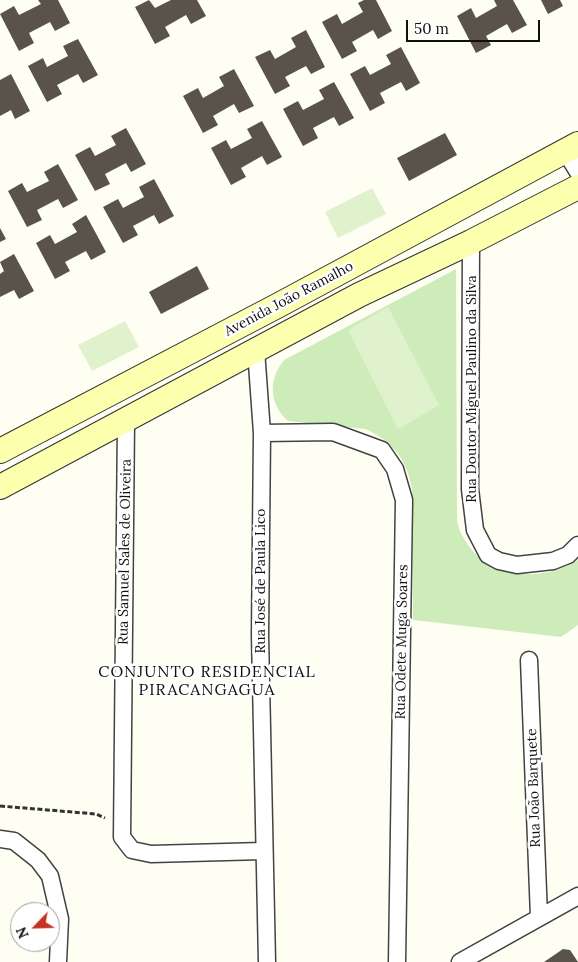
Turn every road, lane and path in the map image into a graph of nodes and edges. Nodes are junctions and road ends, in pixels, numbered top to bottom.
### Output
1 (571, 148) edge
2 (578, 172) edge
3 (578, 187) edge
4 (471, 242) junction
5 (256, 350) junction
6 (126, 420) junction
7 (262, 433) junction
8 (0, 451) edge
9 (0, 487) edge
10 (578, 545) edge
11 (529, 660) dead end
12 (0, 806) edge
13 (122, 825) junction
14 (0, 839) edge
15 (263, 851) junction
16 (578, 896) edge
17 (539, 917) junction
18 (58, 962) edge
19 (266, 962) edge
20 (397, 962) edge
21 (460, 962) edge

1 - 2 street
1 - 8 street, Avenida João Ramalho
3 - 4 street
4 - 5 street
4 - 10 street, Rua Doutor Miguel Paulino da Silva
5 - 6 street
5 - 7 street, Rua José de Paula Lico
6 - 9 street
6 - 13 street, Rua Samuel Sales de Oliveira
7 - 15 street, Rua José de Paula Lico
7 - 20 street, Rua Odete Muga Soares
11 - 17 street, Rua João Barquete
12 - 13 path
13 - 15 street, Rua Samuel Sales de Oliveira
14 - 18 street
15 - 19 street, Rua José de Paula Lico
16 - 17 street
17 - 21 street

